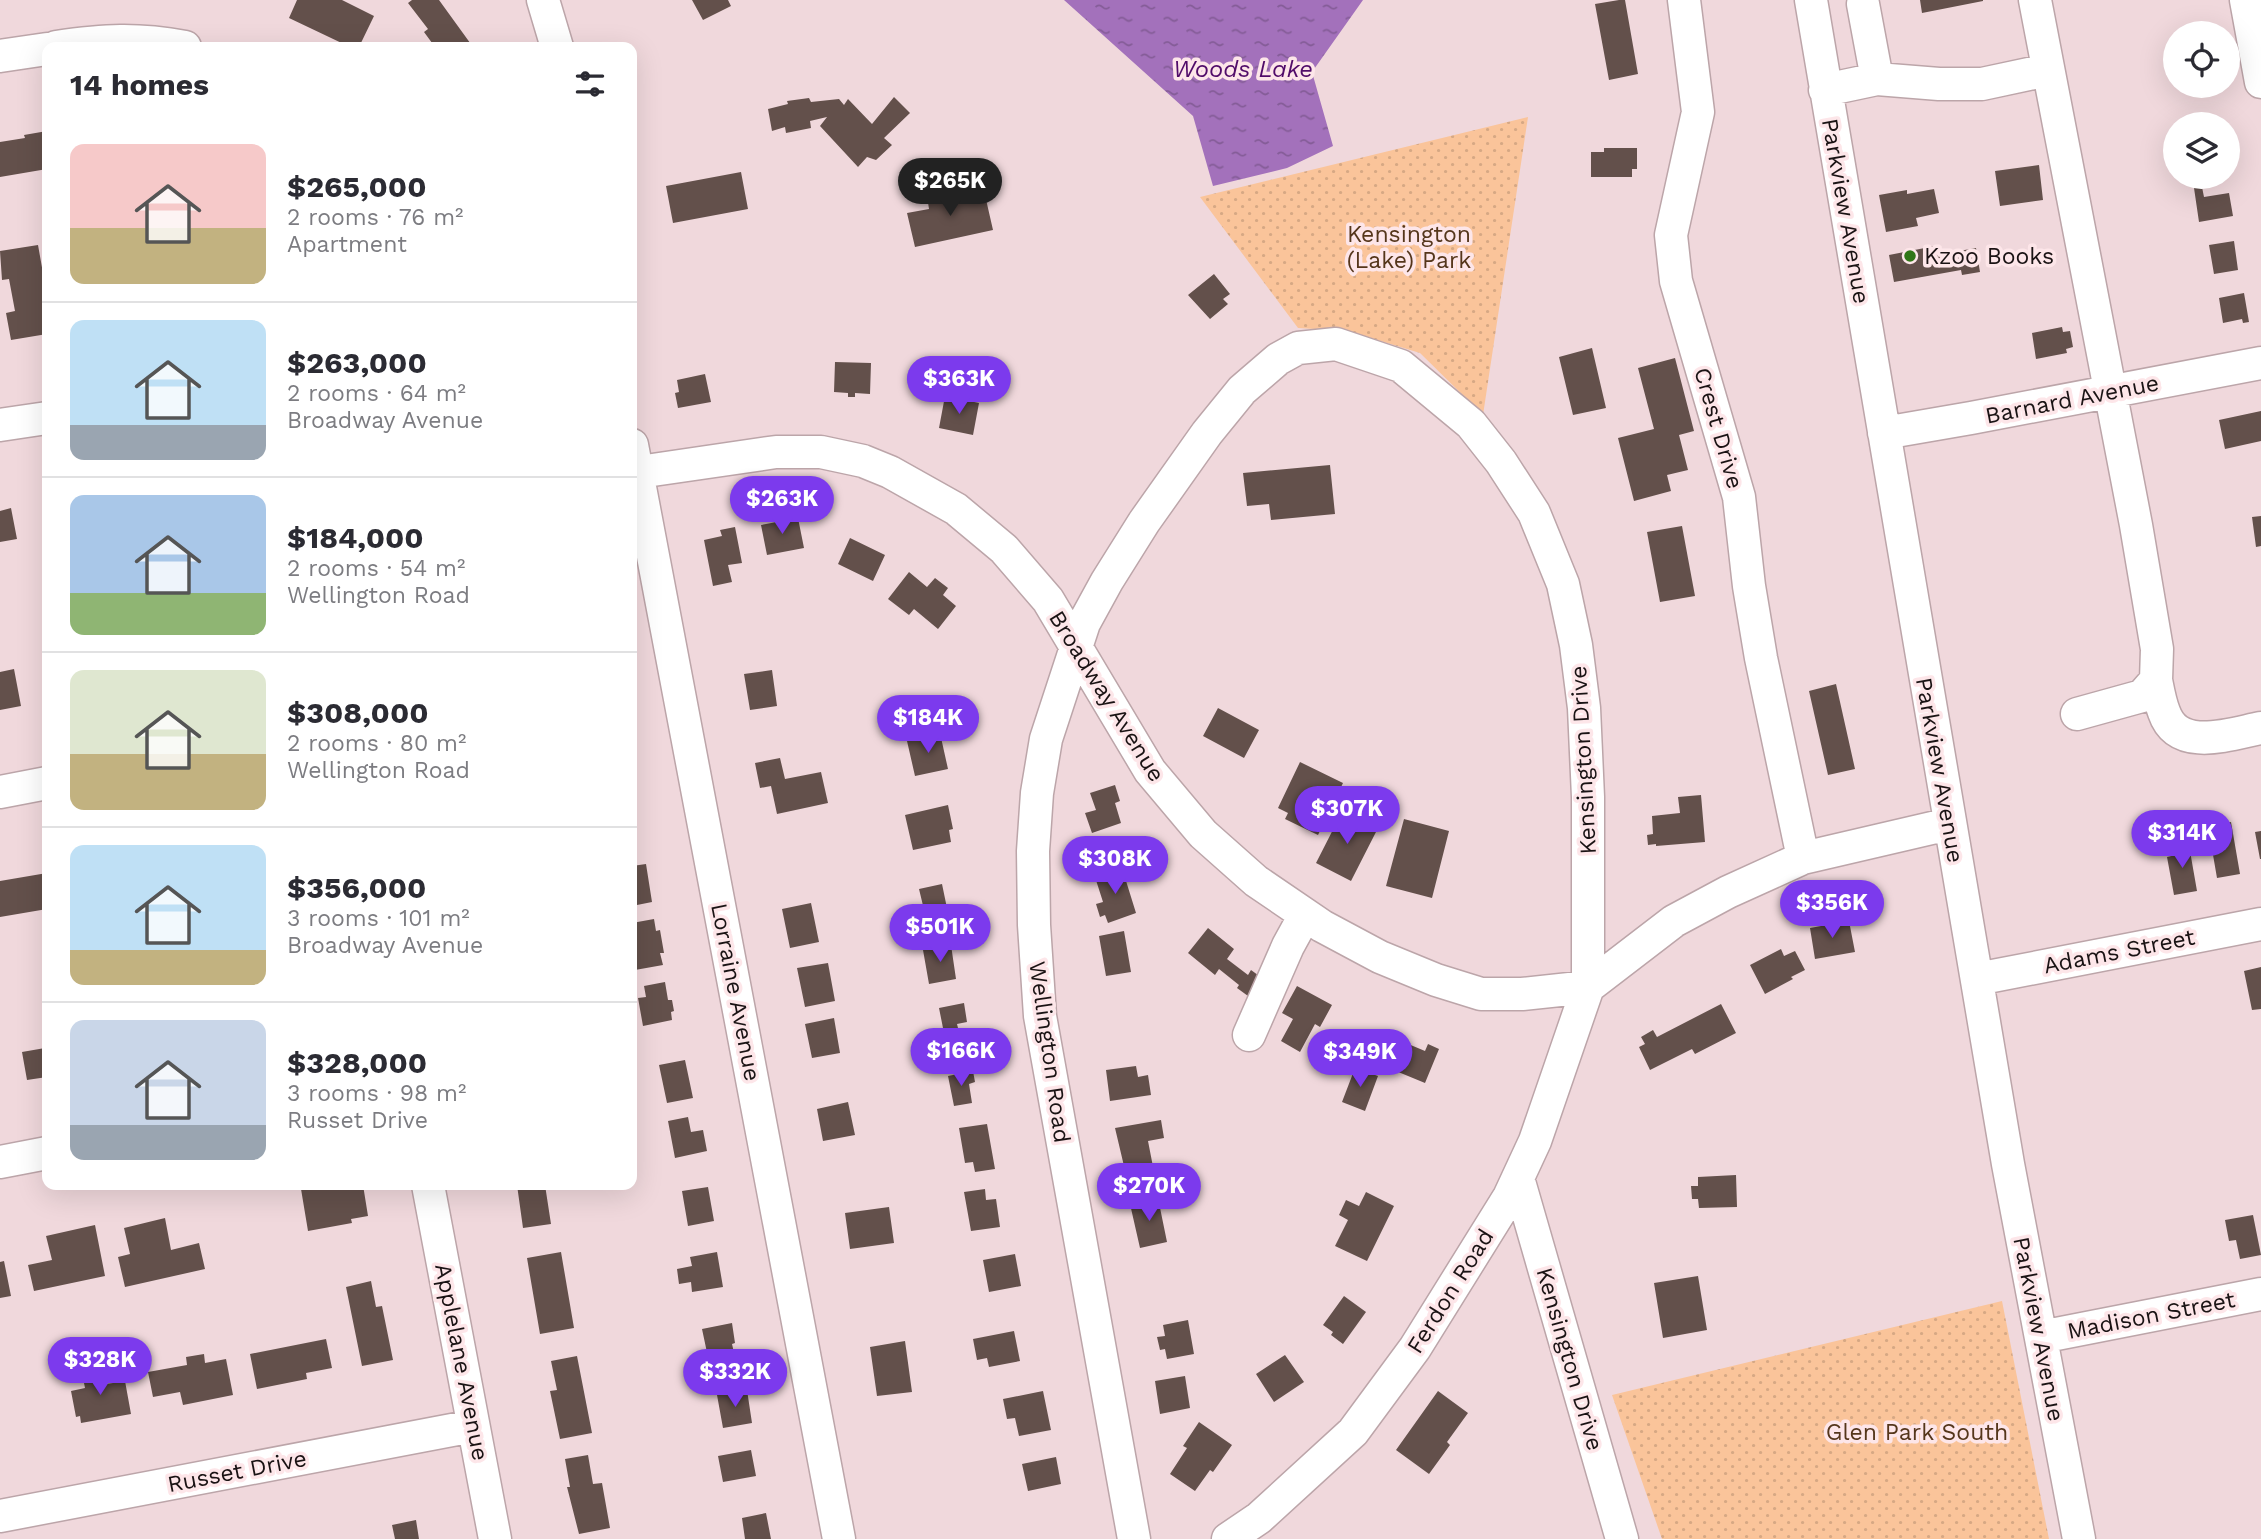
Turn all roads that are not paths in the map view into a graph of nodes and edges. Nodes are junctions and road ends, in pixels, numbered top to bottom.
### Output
1 (543, 0) edge
2 (1684, 0) edge
3 (1811, 0) edge
4 (2035, 0) edge
5 (2246, 0) edge
6 (1863, 4) dead end
7 (100, 42) edge
8 (160, 42) edge
9 (556, 42) edge
10 (42, 50) edge
11 (0, 56) edge
12 (2048, 70) junction
13 (1877, 79) junction
14 (2261, 82) edge
15 (1825, 90) junction
16 (2261, 363) edge
17 (2110, 391) junction
18 (42, 419) edge
19 (0, 425) edge
20 (1884, 433) junction
21 (637, 464) edge
22 (637, 480) edge
23 (1075, 649) junction
24 (2156, 680) junction
25 (2077, 714) dead end
26 (2261, 728) edge
27 (42, 784) edge
28 (0, 792) edge
29 (1949, 824) junction
30 (1803, 858) junction
31 (1305, 915) junction
32 (2261, 923) edge
33 (1977, 978) junction
34 (1588, 986) junction
35 (1249, 1035) dead end
36 (42, 1154) edge
37 (0, 1162) edge
38 (1518, 1178) junction
39 (429, 1190) edge
40 (2261, 1294) edge
41 (2041, 1337) junction
42 (474, 1426) junction
43 (0, 1516) edge
44 (495, 1539) edge
45 (839, 1539) edge
46 (1134, 1539) edge
47 (1228, 1539) edge
48 (1622, 1539) edge
49 (2079, 1539) edge

1 - 9 street
2 - 30 street, Crest Drive
3 - 15 street, Parkview Avenue
4 - 12 street
5 - 14 street
6 - 13 street
7 - 8 street
10 - 11 street
12 - 13 street
12 - 17 street
13 - 15 street
15 - 20 street, Parkview Avenue
16 - 17 street, Barnard Avenue
17 - 20 street, Barnard Avenue
17 - 24 street
18 - 19 street
20 - 29 street, Parkview Avenue
21 - 23 street, Broadway Avenue
22 - 45 street, Lorraine Avenue
23 - 31 street, Broadway Avenue
23 - 34 street, Kensington Drive
23 - 46 street, Wellington Road
24 - 25 street
24 - 26 street
27 - 28 street
29 - 30 street
29 - 33 street, Parkview Avenue
30 - 34 street
31 - 34 street, Broadway Avenue
31 - 35 street
32 - 33 street, Adams Street
33 - 41 street, Parkview Avenue
34 - 38 street, Ferdon Road
36 - 37 street
38 - 47 street, Ferdon Road
38 - 48 street, Kensington Drive
39 - 42 street, Applelane Avenue
40 - 41 street, Madison Street
41 - 49 street, Parkview Avenue
42 - 43 street, Russet Drive
42 - 44 street, Applelane Avenue

